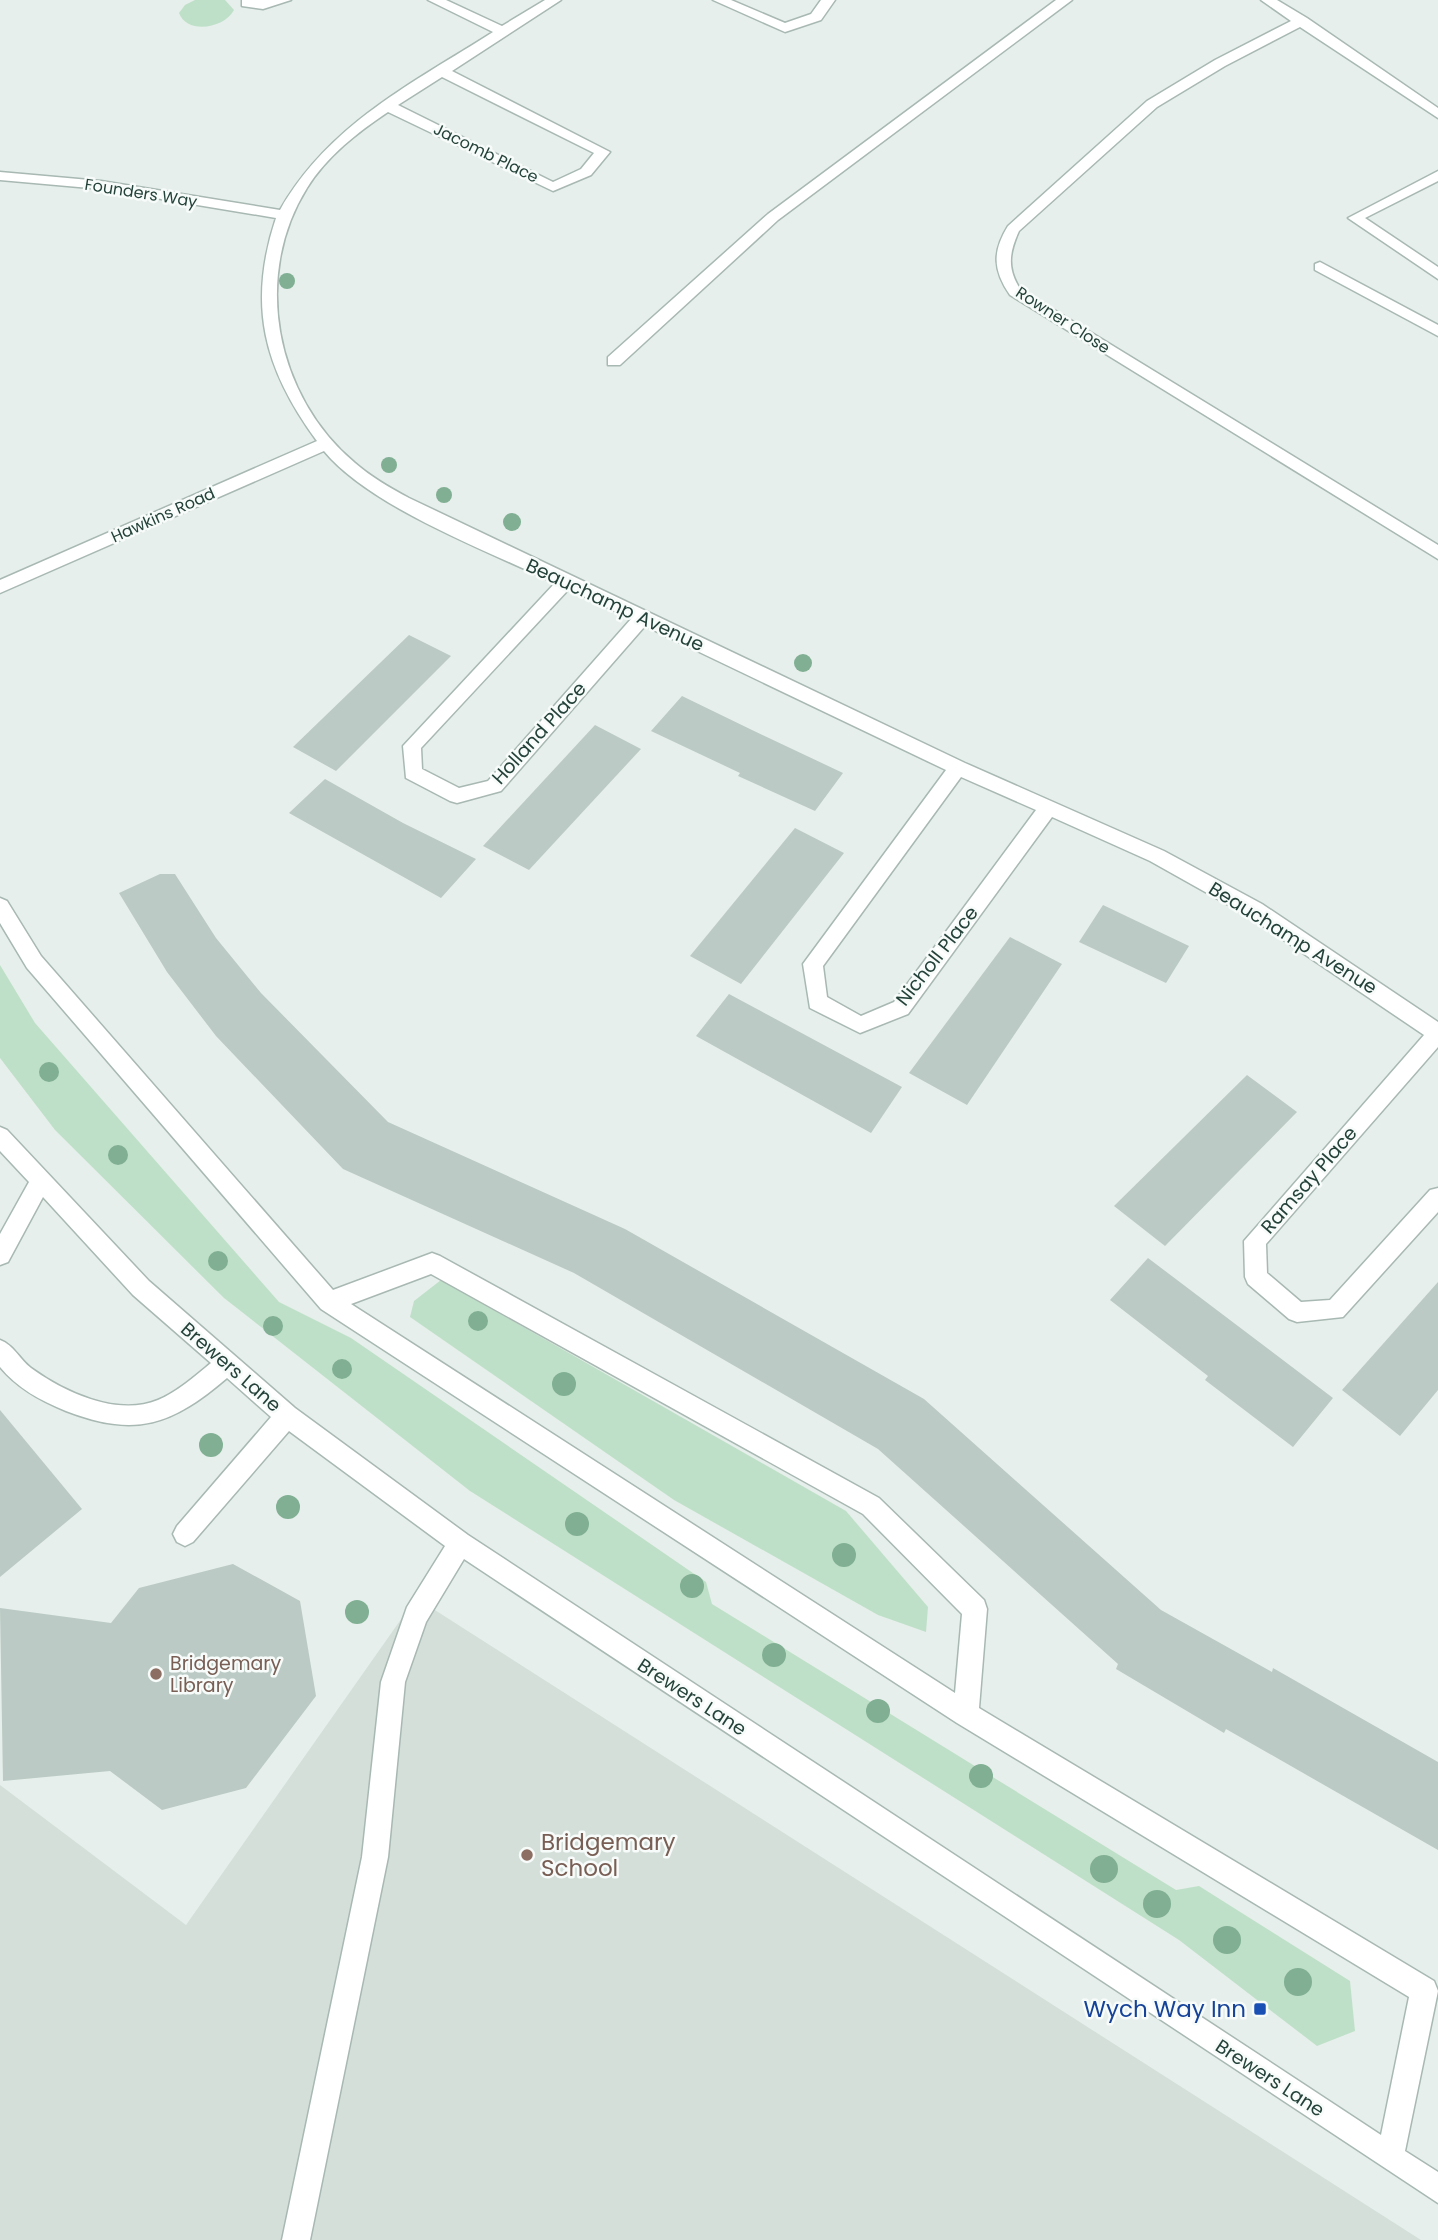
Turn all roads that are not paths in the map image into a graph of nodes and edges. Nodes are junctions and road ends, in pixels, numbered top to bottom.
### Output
1 (284, 0) edge
2 (435, 0) edge
3 (554, 0) edge
4 (720, 0) edge
5 (828, 0) edge
6 (1065, 0) edge
7 (1268, 0) edge
8 (247, 3) dead end
9 (1302, 21) junction
10 (502, 31) junction
11 (442, 71) junction
12 (388, 106) junction
13 (1437, 112) edge
14 (1438, 175) edge
15 (0, 176) edge
16 (282, 215) junction
17 (1320, 267) dead end
18 (1438, 274) edge
19 (1438, 331) edge
20 (614, 361) dead end
21 (327, 443) junction
22 (1438, 553) edge
23 (565, 583) junction
24 (0, 587) edge
25 (642, 618) junction
26 (958, 768) junction
27 (1048, 808) junction
28 (0, 906) edge
29 (1438, 1033) edge
30 (0, 1136) edge
31 (40, 1181) junction
32 (1438, 1196) edge
33 (0, 1255) edge
34 (330, 1302) junction
35 (0, 1350) edge
36 (227, 1364) junction
37 (287, 1416) junction
38 (185, 1534) dead end
39 (460, 1543) junction
40 (966, 1714) junction
41 (1390, 2157) junction
42 (1438, 2189) edge
43 (296, 2240) edge

1 - 8 street
2 - 10 street
3 - 10 street, Beauchamp Avenue
4 - 5 street
6 - 20 street
7 - 9 street
9 - 13 street
9 - 22 street, Rowner Close
10 - 11 street, Beauchamp Avenue
11 - 12 street, Beauchamp Avenue
11 - 12 street, Jacomb Place
12 - 16 street, Beauchamp Avenue
14 - 18 street
15 - 16 street, Founders Way
16 - 21 street, Beauchamp Avenue
17 - 19 street
21 - 23 street, Beauchamp Avenue
21 - 24 street, Hawkins Road
23 - 25 street, Beauchamp Avenue
23 - 25 street, Holland Place
25 - 26 street, Beauchamp Avenue
26 - 27 street, Beauchamp Avenue
26 - 27 street, Nicholl Place
27 - 29 street, Beauchamp Avenue
28 - 34 street
29 - 32 street, Ramsay Place
30 - 31 street, Brewers Lane
31 - 33 street
31 - 36 street, Brewers Lane
34 - 40 street
34 - 40 street
35 - 36 street
36 - 37 street, Brewers Lane
37 - 38 street
37 - 39 street, Brewers Lane
39 - 41 street, Brewers Lane
39 - 43 street
40 - 41 street
41 - 42 street, Brewers Lane

